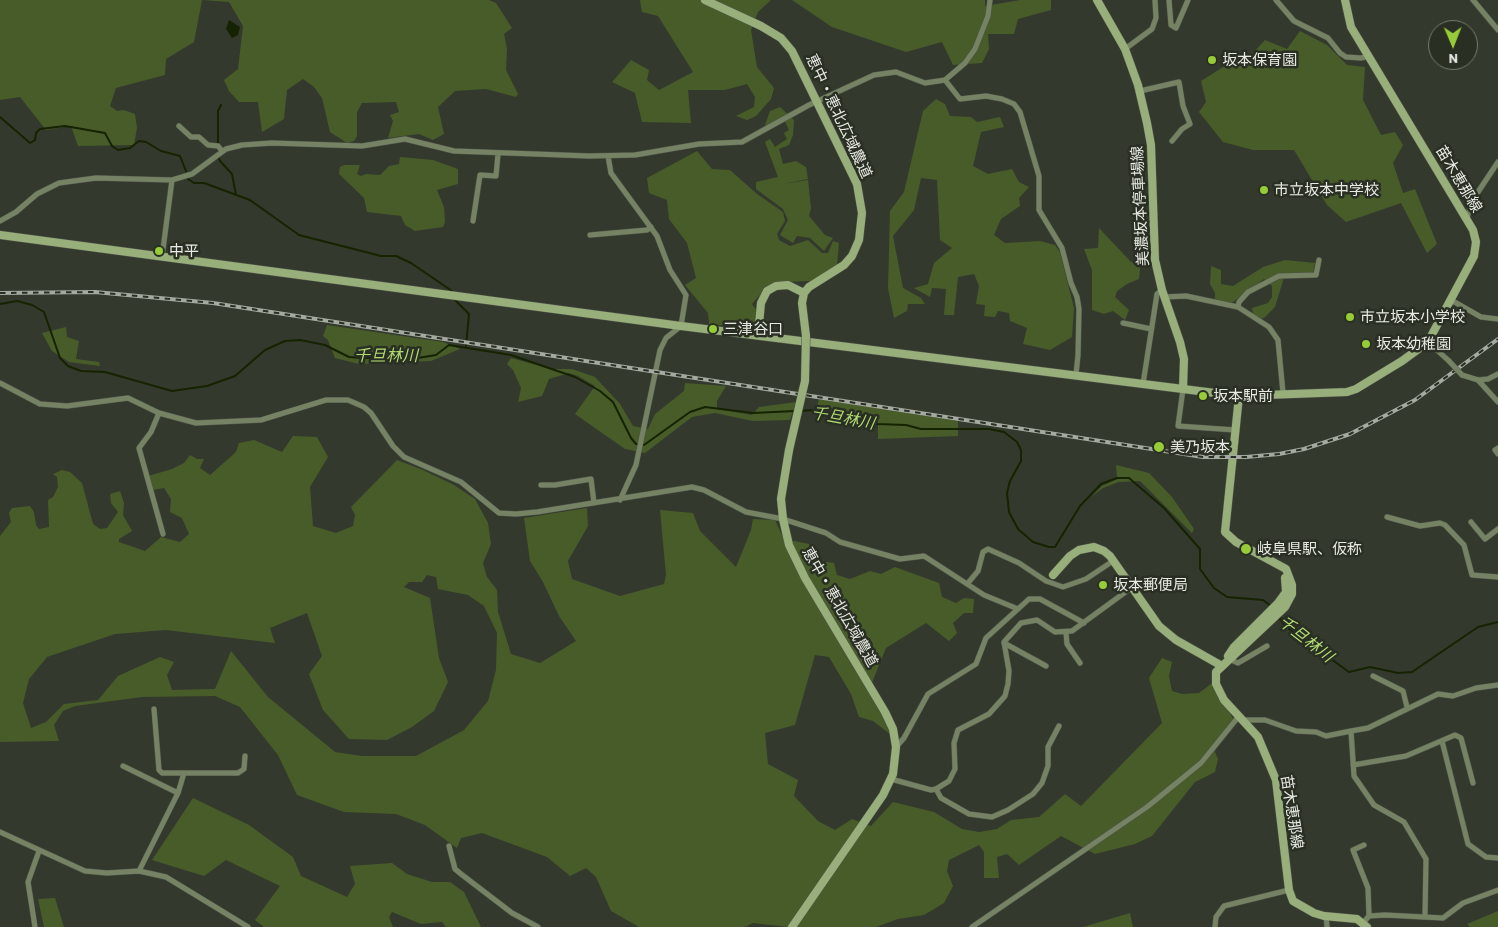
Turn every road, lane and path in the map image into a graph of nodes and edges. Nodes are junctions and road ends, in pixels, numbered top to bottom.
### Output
1 (705, 0) edge
2 (990, 0) edge
3 (1097, 0) edge
4 (1155, 0) edge
5 (1168, 0) edge
6 (1188, 0) edge
7 (1276, 0) edge
8 (1345, 0) edge
9 (1473, 0) edge
10 (1498, 30) edge
11 (1125, 49) junction
12 (1368, 56) junction
13 (945, 80) junction
14 (1140, 91) junction
15 (817, 102) junction
16 (179, 126) dead end
17 (1172, 141) dead end
18 (222, 151) junction
19 (498, 154) junction
20 (608, 156) junction
21 (1498, 162) edge
22 (172, 180) junction
23 (1466, 219) junction
24 (0, 220) edge
25 (473, 221) dead end
26 (651, 227) junction
27 (0, 235) edge
28 (590, 235) dead end
29 (162, 257) junction
30 (1320, 260) dead end
31 (804, 293) junction
32 (1163, 294) junction
33 (1450, 300) junction
34 (1238, 307) junction
35 (1498, 319) edge
36 (1123, 322) dead end
37 (681, 326) junction
38 (1151, 329) junction
39 (758, 335) junction
40 (1428, 342) junction
41 (1498, 374) edge
42 (1076, 375) junction
43 (1478, 380) junction
44 (0, 382) edge
45 (1144, 384) junction
46 (1183, 390) junction
47 (1283, 393) junction
48 (1239, 396) junction
49 (1498, 402) edge
50 (159, 413) junction
51 (1235, 430) junction
52 (1498, 448) edge
53 (1498, 454) edge
54 (541, 485) dead end
55 (620, 500) junction
56 (594, 503) junction
57 (1387, 517) dead end
58 (783, 519) junction
59 (1471, 522) dead end
60 (1498, 529) edge
61 (163, 534) dead end
62 (1113, 561) junction
63 (1053, 575) dead end
64 (1498, 577) edge
65 (968, 583) junction
66 (1132, 588) junction
67 (1018, 609) junction
68 (1084, 623) junction
69 (1263, 623) junction
70 (1066, 633) junction
71 (1004, 643) junction
72 (1267, 646) dead end
73 (1229, 659) junction
74 (1080, 663) dead end
75 (1046, 666) dead end
76 (1222, 666) junction
77 (1373, 676) dead end
78 (1498, 684) edge
79 (1407, 707) junction
80 (154, 708) dead end
81 (1241, 718) junction
82 (1059, 726) dead end
83 (1350, 731) junction
84 (1442, 741) junction
85 (896, 747) junction
86 (246, 756) dead end
87 (1353, 765) junction
88 (123, 766) dead end
89 (184, 773) junction
90 (891, 778) junction
91 (1472, 784) dead end
92 (936, 789) junction
93 (178, 793) junction
94 (0, 832) edge
95 (1364, 845) dead end
96 (449, 846) dead end
97 (39, 851) junction
98 (1498, 858) edge
99 (139, 872) junction
100 (1289, 890) junction
101 (1498, 890) edge
102 (1326, 916) junction
103 (1369, 916) junction
104 (1425, 916) junction
105 (1365, 925) edge
106 (35, 927) edge
107 (248, 927) edge
108 (538, 927) edge
109 (792, 927) edge
110 (972, 927) edge
111 (1215, 927) edge
112 (1327, 927) edge

1 - 15 street, 恵中・恵北広域農道
2 - 13 street
3 - 11 street, 美濃坂本停車場線
4 - 11 street
5 - 6 street
7 - 12 street
8 - 12 street, 苗木恵那線
9 - 10 street
11 - 14 street, 美濃坂本停車場線
12 - 23 street, 苗木恵那線
13 - 15 street
13 - 42 street
14 - 17 street
14 - 32 street, 美濃坂本停車場線
15 - 20 street
15 - 31 street, 恵中・恵北広域農道
16 - 18 street
18 - 19 street
18 - 22 street
19 - 20 street
19 - 25 street
20 - 26 street
21 - 23 street
22 - 24 street
22 - 29 street
23 - 33 street, 苗木恵那線
26 - 28 street
26 - 37 street
27 - 29 street
29 - 37 street
30 - 34 street
31 - 39 street
31 - 58 street, 恵中・恵北広域農道, bridge
32 - 34 street
32 - 38 street
32 - 46 street, 美濃坂本停車場線
33 - 35 street
33 - 40 street, 苗木恵那線
34 - 47 street
36 - 38 street
37 - 39 street
37 - 55 street
38 - 45 street
39 - 42 street
40 - 43 street, bridge
40 - 47 street, 苗木恵那線
41 - 43 street
42 - 45 street
43 - 49 street
44 - 50 street
45 - 46 street
46 - 48 street
46 - 51 street
47 - 48 street, 苗木恵那線
48 - 51 street, 苗木恵那線
50 - 56 street
50 - 61 street
51 - 69 street, 苗木恵那線
52 - 53 street
54 - 56 street
55 - 56 street
55 - 58 street
57 - 64 street
58 - 65 street
58 - 85 street, 恵中・恵北広域農道
59 - 60 street
62 - 63 street
62 - 65 street
62 - 66 street
65 - 67 street
66 - 68 street
66 - 76 street
67 - 68 street
67 - 85 street
68 - 70 street
69 - 73 street, 苗木恵那線
69 - 76 street, 苗木恵那線
70 - 71 street
70 - 74 street
71 - 75 street
71 - 92 street
72 - 73 street
73 - 76 street, 苗木恵那線
76 - 81 street, 苗木恵那線
77 - 79 street
78 - 79 street
79 - 83 street
80 - 89 street
81 - 83 street
81 - 100 street, 苗木恵那線
81 - 110 street
82 - 92 street
83 - 87 street
84 - 87 street
84 - 91 street
84 - 98 street
85 - 90 street, 恵中・恵北広域農道
86 - 89 street
87 - 104 street
88 - 93 street
89 - 93 street
90 - 92 street
90 - 109 street, 恵中・恵北広域農道
93 - 99 street
94 - 97 street
95 - 103 street
96 - 108 street
97 - 99 street
97 - 106 street
99 - 107 street
100 - 102 street
100 - 111 street
101 - 104 street
102 - 105 street
102 - 112 street
103 - 104 street
103 - 105 street

